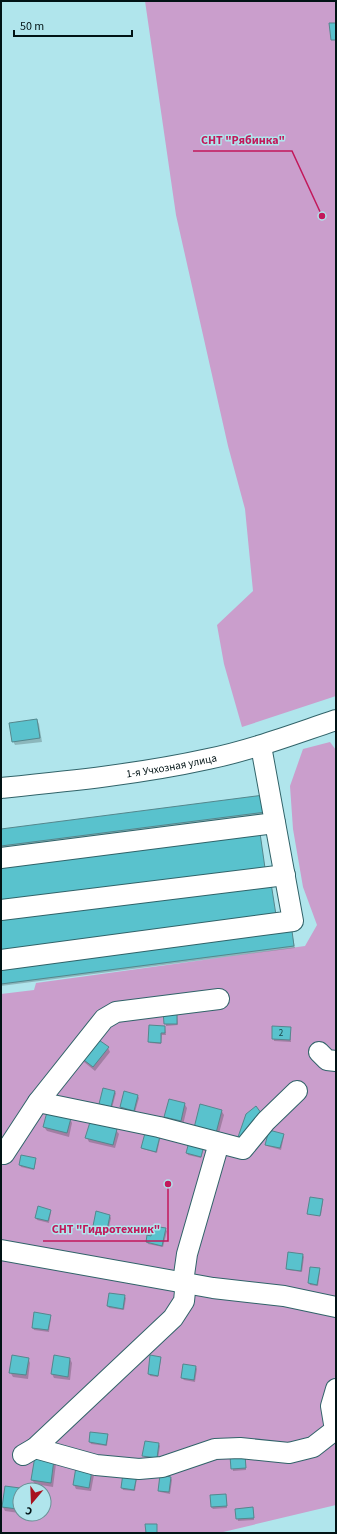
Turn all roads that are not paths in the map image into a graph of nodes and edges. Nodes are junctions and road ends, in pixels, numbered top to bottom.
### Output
1 (336, 720) edge
2 (261, 746) junction
3 (1, 788) edge
4 (275, 823) junction
5 (1, 858) edge
6 (284, 875) junction
7 (1, 910) edge
8 (1, 960) edge
9 (219, 999) dead end
10 (297, 1091) dead end
11 (38, 1102) junction
12 (219, 1143) junction
13 (4, 1154) dead end
14 (1, 1250) edge
15 (183, 1282) junction
16 (336, 1307) edge
17 (336, 1389) edge

1 - 2 street, 1-я Учхозная улица
2 - 3 street, 1-я Учхозная улица
2 - 4 street
4 - 5 street
4 - 6 street
6 - 7 street
6 - 8 street
9 - 11 street
10 - 12 street
11 - 12 street
11 - 13 street
12 - 15 street
14 - 15 street
15 - 16 street
15 - 17 street

